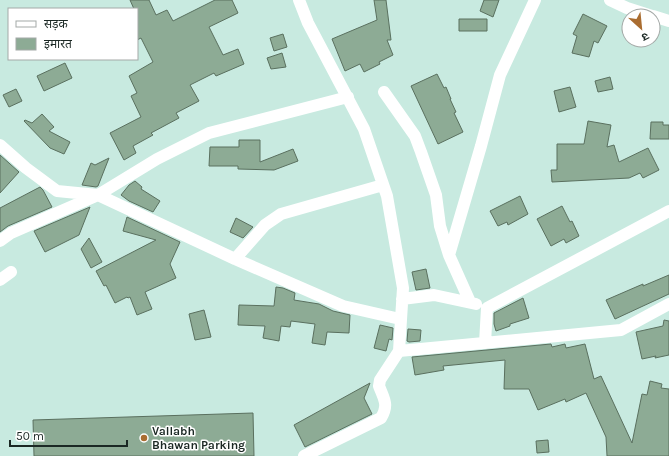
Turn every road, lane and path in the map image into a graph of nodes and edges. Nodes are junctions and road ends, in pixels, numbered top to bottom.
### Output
1 (300, 0) edge
2 (535, 0) edge
3 (610, 0) edge
4 (627, 8) edge
5 (384, 92) dead end
6 (348, 97) junction
7 (0, 145) edge
8 (383, 185) junction
9 (98, 195) junction
10 (669, 211) edge
11 (0, 241) edge
12 (449, 255) junction
13 (235, 259) junction
14 (12, 272) dead end
15 (0, 280) edge
16 (402, 299) junction
17 (470, 302) junction
18 (669, 304) edge
19 (487, 308) junction
20 (400, 319) junction
21 (485, 343) junction
22 (399, 351) junction
23 (304, 456) edge

1 - 6 street
2 - 12 street
3 - 4 street
5 - 12 street
6 - 8 street
6 - 9 street
7 - 9 street
8 - 13 street
8 - 16 street
9 - 11 street
9 - 13 street
10 - 19 street
12 - 17 street
13 - 20 street
14 - 15 street
16 - 17 street
16 - 20 street
17 - 19 street
18 - 21 street
19 - 21 street
20 - 22 street
21 - 22 street
22 - 23 street

